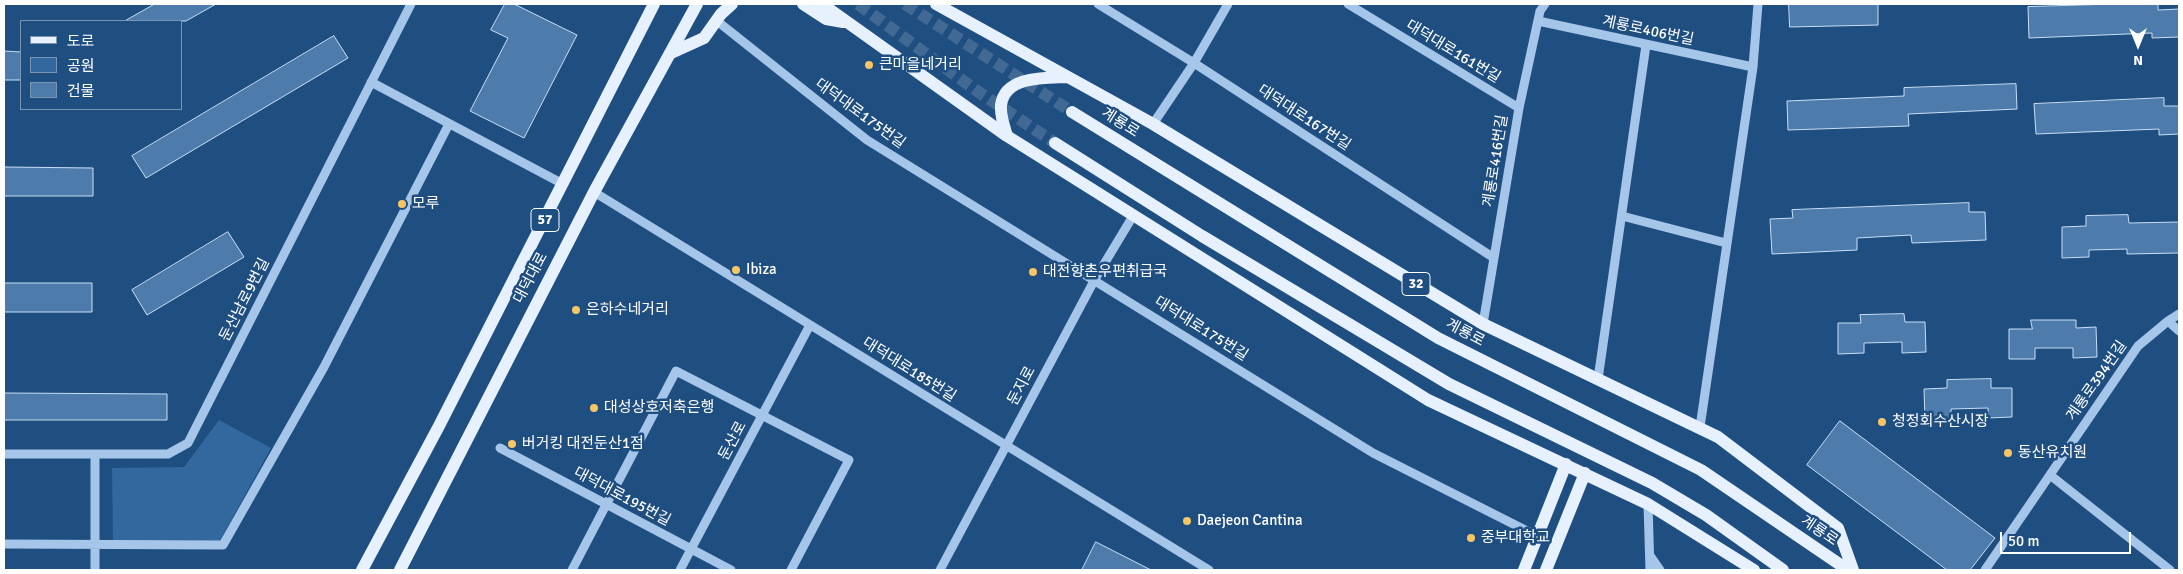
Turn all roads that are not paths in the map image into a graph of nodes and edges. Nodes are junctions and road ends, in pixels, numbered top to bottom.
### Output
1 (411, 4) edge
2 (698, 4) edge
3 (732, 4) edge
4 (803, 4) edge
5 (822, 4) edge
6 (938, 4) edge
7 (1098, 4) edge
8 (1228, 4) edge
9 (1348, 4) edge
10 (1545, 4) edge
11 (1758, 4) edge
12 (651, 7) edge
13 (717, 21) junction
14 (1538, 21) junction
15 (846, 22) junction
16 (1646, 45) junction
17 (671, 53) junction
18 (1194, 63) junction
19 (1753, 67) junction
20 (1068, 77) junction
21 (370, 82) junction
22 (1518, 108) junction
23 (1072, 112) tunnel mouth
24 (450, 124) junction
25 (1153, 124) junction
26 (1006, 136) junction
27 (1056, 143) tunnel mouth
28 (563, 184) junction
29 (594, 192) junction
30 (1133, 216) junction
31 (1622, 216) junction
32 (1726, 243) junction
33 (1494, 258) junction
34 (1095, 280) junction
35 (2179, 314) edge
36 (2168, 321) junction
37 (1483, 324) junction
38 (810, 325) junction
39 (2179, 331) edge
40 (1598, 379) junction
41 (762, 415) junction
42 (1700, 427) junction
43 (1006, 445) junction
44 (500, 448) dead end
45 (4, 454) edge
46 (95, 454) junction
47 (1566, 464) junction
48 (1585, 473) junction
49 (2050, 475) junction
50 (1648, 504) junction
51 (607, 505) junction
52 (1537, 536) junction
53 (4, 544) edge
54 (95, 544) junction
55 (691, 549) junction
56 (1651, 557) junction
57 (95, 570) edge
58 (362, 570) edge
59 (400, 570) edge
60 (572, 570) edge
61 (680, 570) edge
62 (731, 570) edge
63 (791, 570) edge
64 (940, 570) edge
65 (1209, 570) edge
66 (1524, 570) edge
67 (1546, 570) edge
68 (1650, 570) edge
69 (1660, 570) edge
70 (1754, 570) edge
71 (1783, 570) edge
72 (1848, 570) edge
73 (1852, 570) edge
74 (1985, 570) edge
75 (2170, 570) edge

1 - 21 street, 둔산남로9번길
2 - 17 main road, 대덕대로 / 57
3 - 13 main road
4 - 15 main road
5 - 15 main road
6 - 20 main road, 32
7 - 18 street, 대덕대로167번길
8 - 18 street
9 - 22 street, 대덕대로161번길
10 - 14 street, 계룡로416번길
11 - 19 street
12 - 28 main road, 대덕대로 / 57
13 - 17 main road
13 - 34 street, 대덕대로175번길
14 - 16 street, 계룡로406번길
14 - 22 street, 계룡로416번길
15 - 26 main road
16 - 19 street, 계룡로406번길
16 - 31 street
17 - 29 main road, 대덕대로 / 57
18 - 25 street
18 - 33 street, 대덕대로167번길
19 - 32 street
20 - 25 main road, 32
20 - 26 main road
21 - 24 street
21 - 46 street, 둔산남로9번길
22 - 33 street, 계룡로416번길
23 - 72 main road, 계룡로 / 32
24 - 28 street
24 - 54 street
25 - 37 main road, 32
26 - 30 main road
27 - 71 main road
28 - 58 main road, 대덕대로 / 57
29 - 38 street, 대덕대로185번길
29 - 59 main road, 대덕대로 / 57
30 - 34 street, 둔지로
30 - 47 main road
31 - 32 street
31 - 40 street
32 - 42 street
33 - 37 street, 계룡로416번길
34 - 43 street, 둔지로
34 - 52 street, 대덕대로175번길
35 - 36 street, 계룡로394번길
36 - 39 street
36 - 49 street, 계룡로394번길
37 - 40 main road, 32
38 - 41 street, 둔산로
38 - 43 street, 대덕대로185번길
40 - 42 main road, 32
41 - 51 street
41 - 55 street, 둔산로
41 - 63 street
42 - 73 main road, 32
43 - 64 street, 둔지로
43 - 65 street, 대덕대로185번길
44 - 51 street, 대덕대로195번길
45 - 46 street, 둔산남로9번길
46 - 54 street
47 - 48 main road
47 - 52 main road
48 - 50 main road
48 - 67 main road
49 - 74 street, 계룡로394번길
49 - 75 street
50 - 56 street
50 - 70 main road
51 - 55 street, 대덕대로195번길
51 - 60 street
52 - 66 main road
53 - 54 street
54 - 57 street
55 - 61 street, 둔산로
55 - 62 street, 대덕대로195번길
56 - 68 street
56 - 69 street

